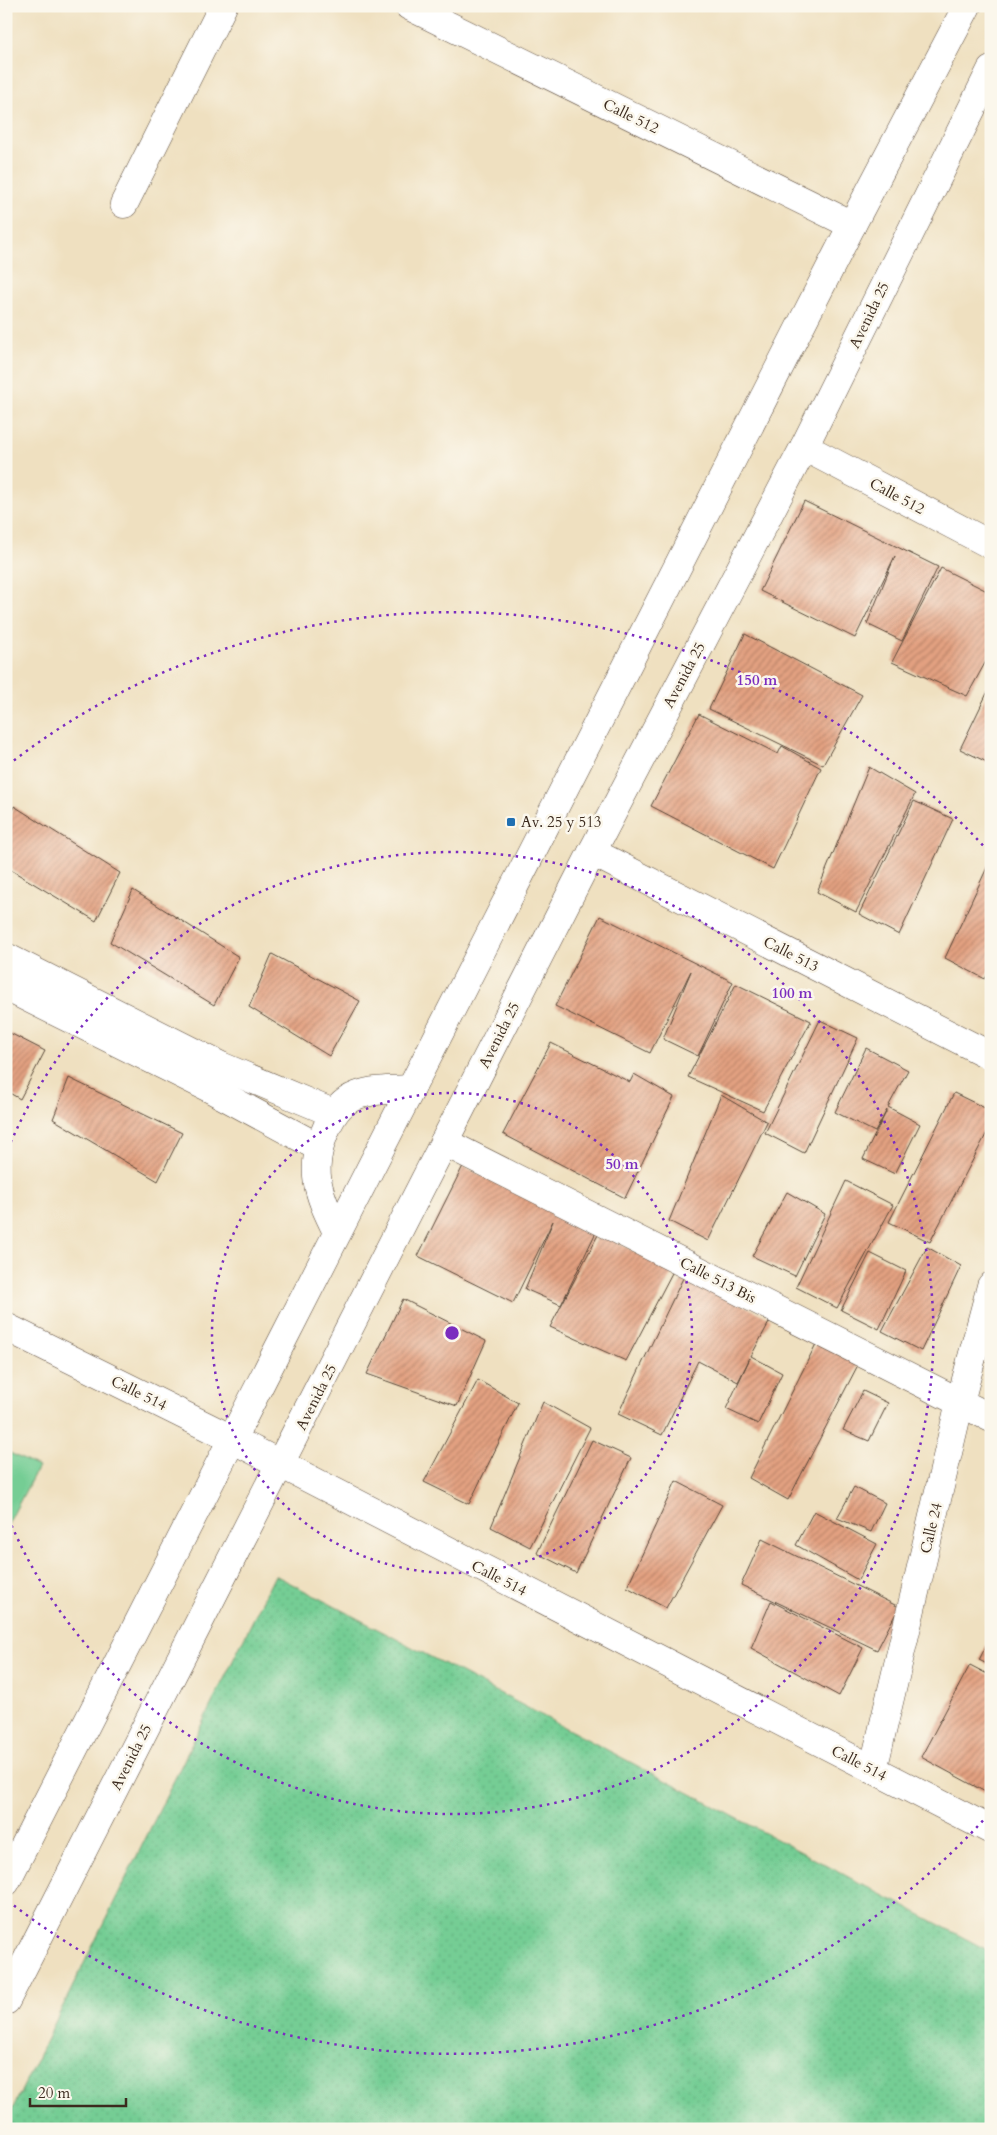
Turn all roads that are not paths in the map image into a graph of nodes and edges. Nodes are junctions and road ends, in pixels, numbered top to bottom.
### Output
1 (223, 6) edge
2 (409, 6) edge
3 (967, 6) edge
4 (991, 70) edge
5 (124, 204) dead end
6 (852, 225) junction
7 (804, 447) junction
8 (991, 546) edge
9 (592, 852) junction
10 (6, 957) edge
11 (6, 987) edge
12 (137, 1038) junction
13 (991, 1056) edge
14 (244, 1075) junction
15 (411, 1089) junction
16 (232, 1101) junction
17 (333, 1113) junction
18 (444, 1142) junction
19 (318, 1147) junction
20 (337, 1232) junction
21 (991, 1286) edge
22 (6, 1327) edge
23 (960, 1402) junction
24 (991, 1418) edge
25 (232, 1439) junction
26 (281, 1466) junction
27 (873, 1770) junction
28 (991, 1830) edge
29 (6, 1882) edge
30 (6, 2001) edge

1 - 5 street
2 - 6 street, Calle 512
3 - 6 street
4 - 7 street, Avenida 25
6 - 15 street
7 - 8 street, Calle 512
7 - 9 street, Avenida 25
9 - 13 street, Calle 513
9 - 18 street, Avenida 25
10 - 12 street
11 - 12 street
12 - 14 street
12 - 16 street
14 - 16 street
14 - 17 street
15 - 17 street
15 - 20 street
16 - 19 street
17 - 19 street
18 - 23 street, Calle 513 Bis
18 - 26 street, Avenida 25
19 - 20 street
20 - 25 street
21 - 23 street, Calle 24
22 - 25 street, Calle 514
23 - 24 street, Calle 513 Bis
23 - 27 street, Calle 24
25 - 26 street, Calle 514
25 - 29 street
26 - 27 street, Calle 514
26 - 30 street, Avenida 25
27 - 28 street, Calle 514

